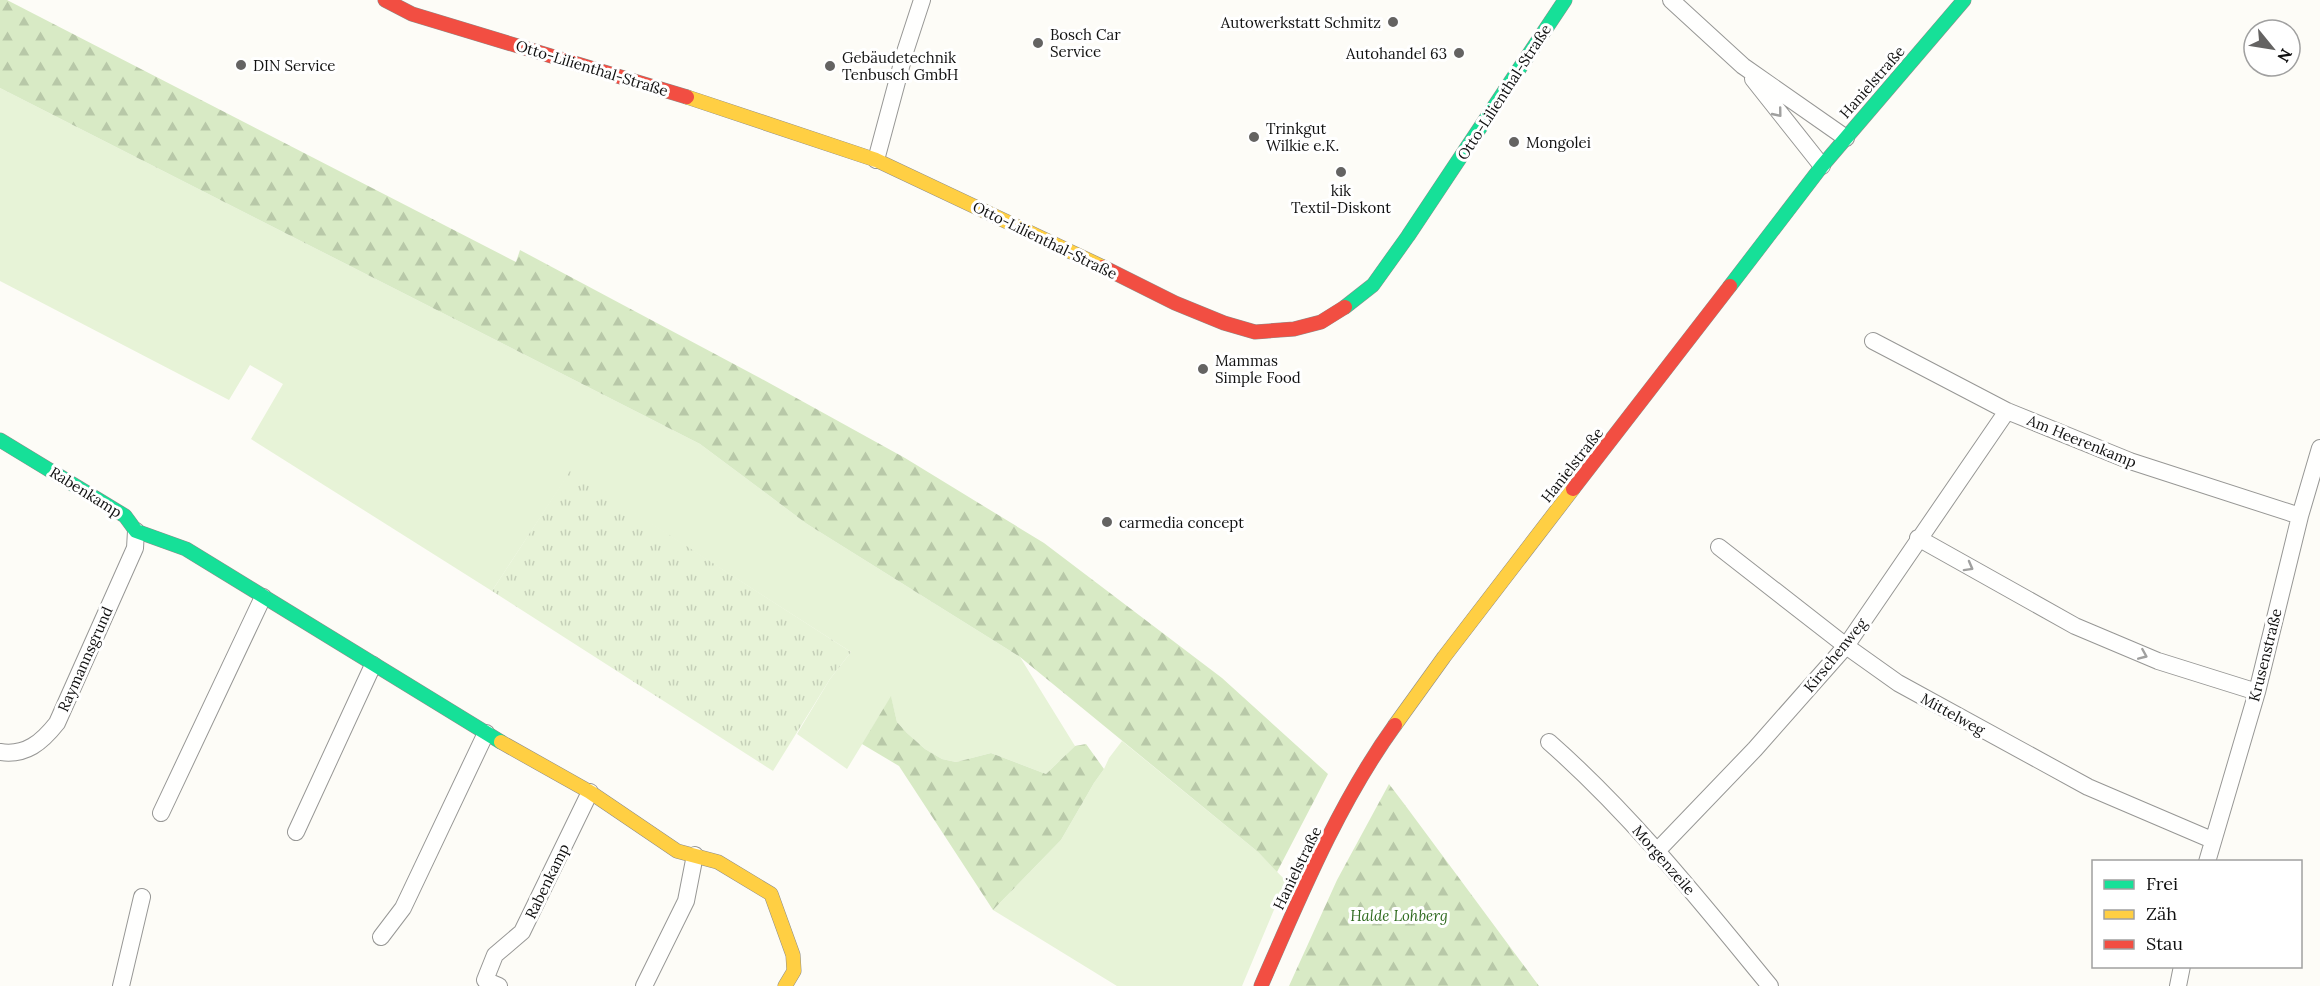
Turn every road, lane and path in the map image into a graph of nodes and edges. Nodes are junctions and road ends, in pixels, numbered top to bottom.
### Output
1 (385, 0) edge
2 (922, 0) edge
3 (1565, 0) edge
4 (1671, 0) edge
5 (1964, 0) edge
6 (1743, 66) junction
7 (1845, 138) junction
8 (876, 160) junction
9 (1822, 166) junction
10 (1873, 341) dead end
11 (2007, 411) junction
12 (0, 440) edge
13 (2320, 448) edge
14 (2300, 516) junction
15 (136, 531) junction
16 (1918, 538) junction
17 (1719, 547) dead end
18 (263, 597) junction
19 (1846, 646) junction
20 (373, 665) junction
21 (2257, 692) junction
22 (486, 733) junction
23 (1549, 742) dead end
24 (0, 752) edge
25 (590, 792) junction
26 (162, 813) dead end
27 (296, 832) dead end
28 (2212, 840) junction
29 (1658, 850) junction
30 (695, 855) junction
31 (2207, 860) edge
32 (142, 897) dead end
33 (381, 937) dead end
34 (2182, 968) edge
35 (121, 986) edge
36 (499, 986) edge
37 (644, 986) edge
38 (785, 986) edge
39 (1261, 986) edge
40 (1770, 986) edge
41 (2178, 986) edge

1 - 8 street, Otto-Lilienthal-Straße
2 - 8 street
3 - 8 street, Otto-Lilienthal-Straße
4 - 6 street
5 - 7 street, Hanielstraße
6 - 7 street
6 -> 9 street
7 - 9 street, Hanielstraße
9 - 39 street, Hanielstraße
10 - 11 street, Am Heerenkamp
11 - 14 street, Am Heerenkamp
11 - 16 street, Kirschenweg
12 - 15 street, Rabenkamp
13 - 14 street, Krusenstraße
14 - 21 street, Krusenstraße
15 - 18 street, Rabenkamp
15 - 24 street, Raymannsgrund
16 - 19 street, Kirschenweg
16 -> 21 street
17 - 19 street, Mittelweg
18 - 20 street, Rabenkamp
18 - 26 street
19 - 28 street, Mittelweg
19 - 29 street, Kirschenweg
20 - 22 street, Rabenkamp
20 - 27 street
21 - 28 street, Krusenstraße
22 - 25 street, Rabenkamp
22 - 33 street
23 - 29 street, Morgenzeile
25 - 30 street, Rabenkamp
25 - 36 street, Rabenkamp
28 - 31 street, Krusenstraße
29 - 40 street, Morgenzeile
30 - 37 street
30 - 38 street, Rabenkamp
32 - 35 street
34 - 41 street

